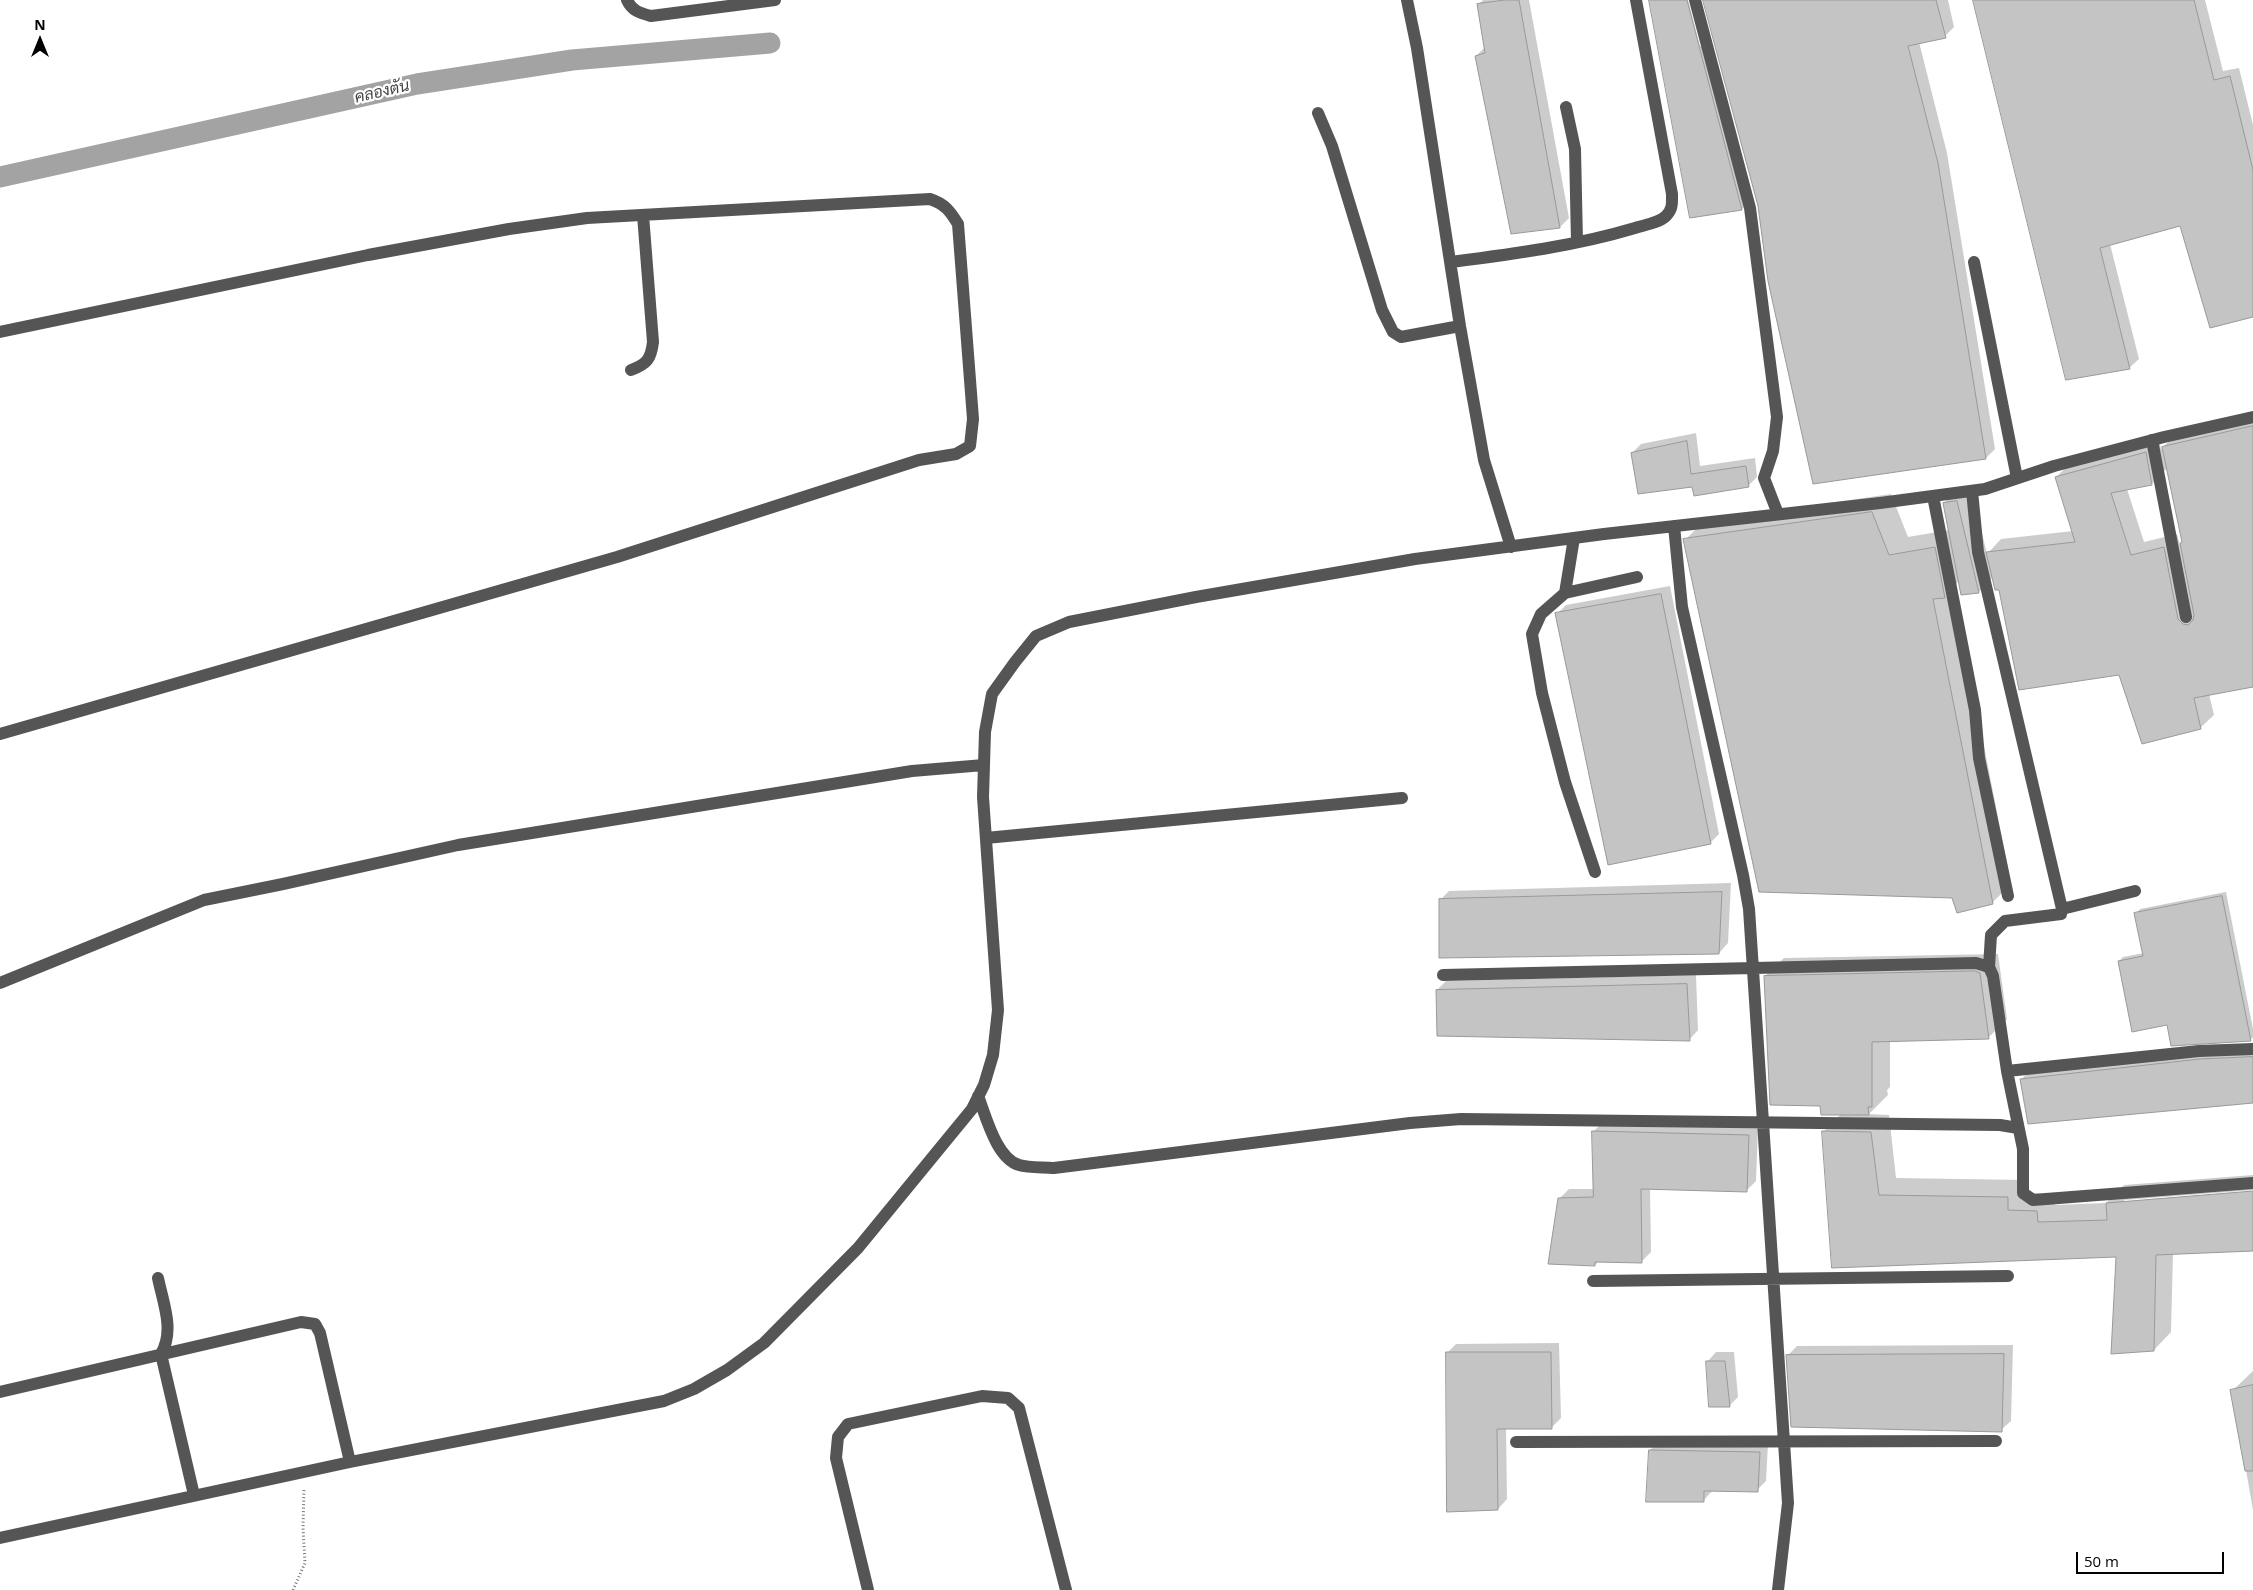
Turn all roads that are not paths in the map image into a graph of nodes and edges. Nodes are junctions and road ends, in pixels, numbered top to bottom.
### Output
1 (627, 0) edge
2 (775, 0) edge
3 (1407, 0) edge
4 (1636, 0) edge
5 (1695, 0) edge
6 (1566, 107) dead end
7 (1318, 113) dead end
8 (643, 216) junction
9 (1577, 242) junction
10 (1451, 262) junction
11 (1974, 262) dead end
12 (1460, 326) junction
13 (0, 332) edge
14 (631, 370) dead end
15 (2253, 417) edge
16 (2152, 440) junction
17 (2017, 478) junction
18 (1972, 490) junction
19 (1933, 496) junction
20 (1778, 514) junction
21 (1674, 526) junction
22 (1574, 538) junction
23 (1510, 546) junction
24 (1637, 577) dead end
25 (1565, 593) junction
26 (2186, 617) dead end
27 (0, 734) edge
28 (984, 765) junction
29 (1402, 798) dead end
30 (986, 838) junction
31 (1595, 872) dead end
32 (2135, 891) dead end
33 (2008, 896) dead end
34 (2062, 909) junction
35 (1754, 967) junction
36 (1989, 967) junction
37 (1443, 975) dead end
38 (0, 983) edge
39 (2253, 1049) edge
40 (2007, 1071) junction
41 (978, 1096) junction
42 (1763, 1122) junction
43 (2018, 1128) junction
44 (2253, 1183) edge
45 (2008, 1276) dead end
46 (158, 1278) dead end
47 (1773, 1280) junction
48 (1593, 1281) dead end
49 (162, 1354) junction
50 (0, 1392) edge
51 (1785, 1441) junction
52 (1996, 1441) dead end
53 (1516, 1442) dead end
54 (350, 1462) junction
55 (194, 1496) junction
56 (0, 1538) edge
57 (868, 1590) edge
58 (1066, 1590) edge
59 (1778, 1590) edge

1 - 2 street
3 - 10 street
4 - 9 street
5 - 20 street
6 - 9 street
7 - 12 street
8 - 13 street
8 - 14 street
8 - 27 street
9 - 10 street
10 - 12 street
11 - 17 street
12 - 23 street
15 - 16 street
16 - 17 street
16 - 26 street
17 - 18 street
18 - 19 street
18 - 34 street
19 - 20 street
19 - 33 street
20 - 21 street
21 - 22 street
21 - 35 street
22 - 23 street
22 - 25 street
23 - 28 street
24 - 25 street
25 - 31 street
28 - 30 street
28 - 38 street
29 - 30 street
30 - 41 street
32 - 34 street
34 - 36 street
35 - 36 street
35 - 37 street
35 - 42 street
36 - 40 street
39 - 40 street
40 - 43 street
41 - 42 street
41 - 54 street
42 - 43 street
42 - 47 street
43 - 44 street
45 - 47 street
46 - 49 street
47 - 48 street
47 - 51 street
49 - 50 street
49 - 54 street
49 - 55 street
51 - 52 street
51 - 53 street
51 - 59 street
54 - 55 street
55 - 56 street
57 - 58 street

